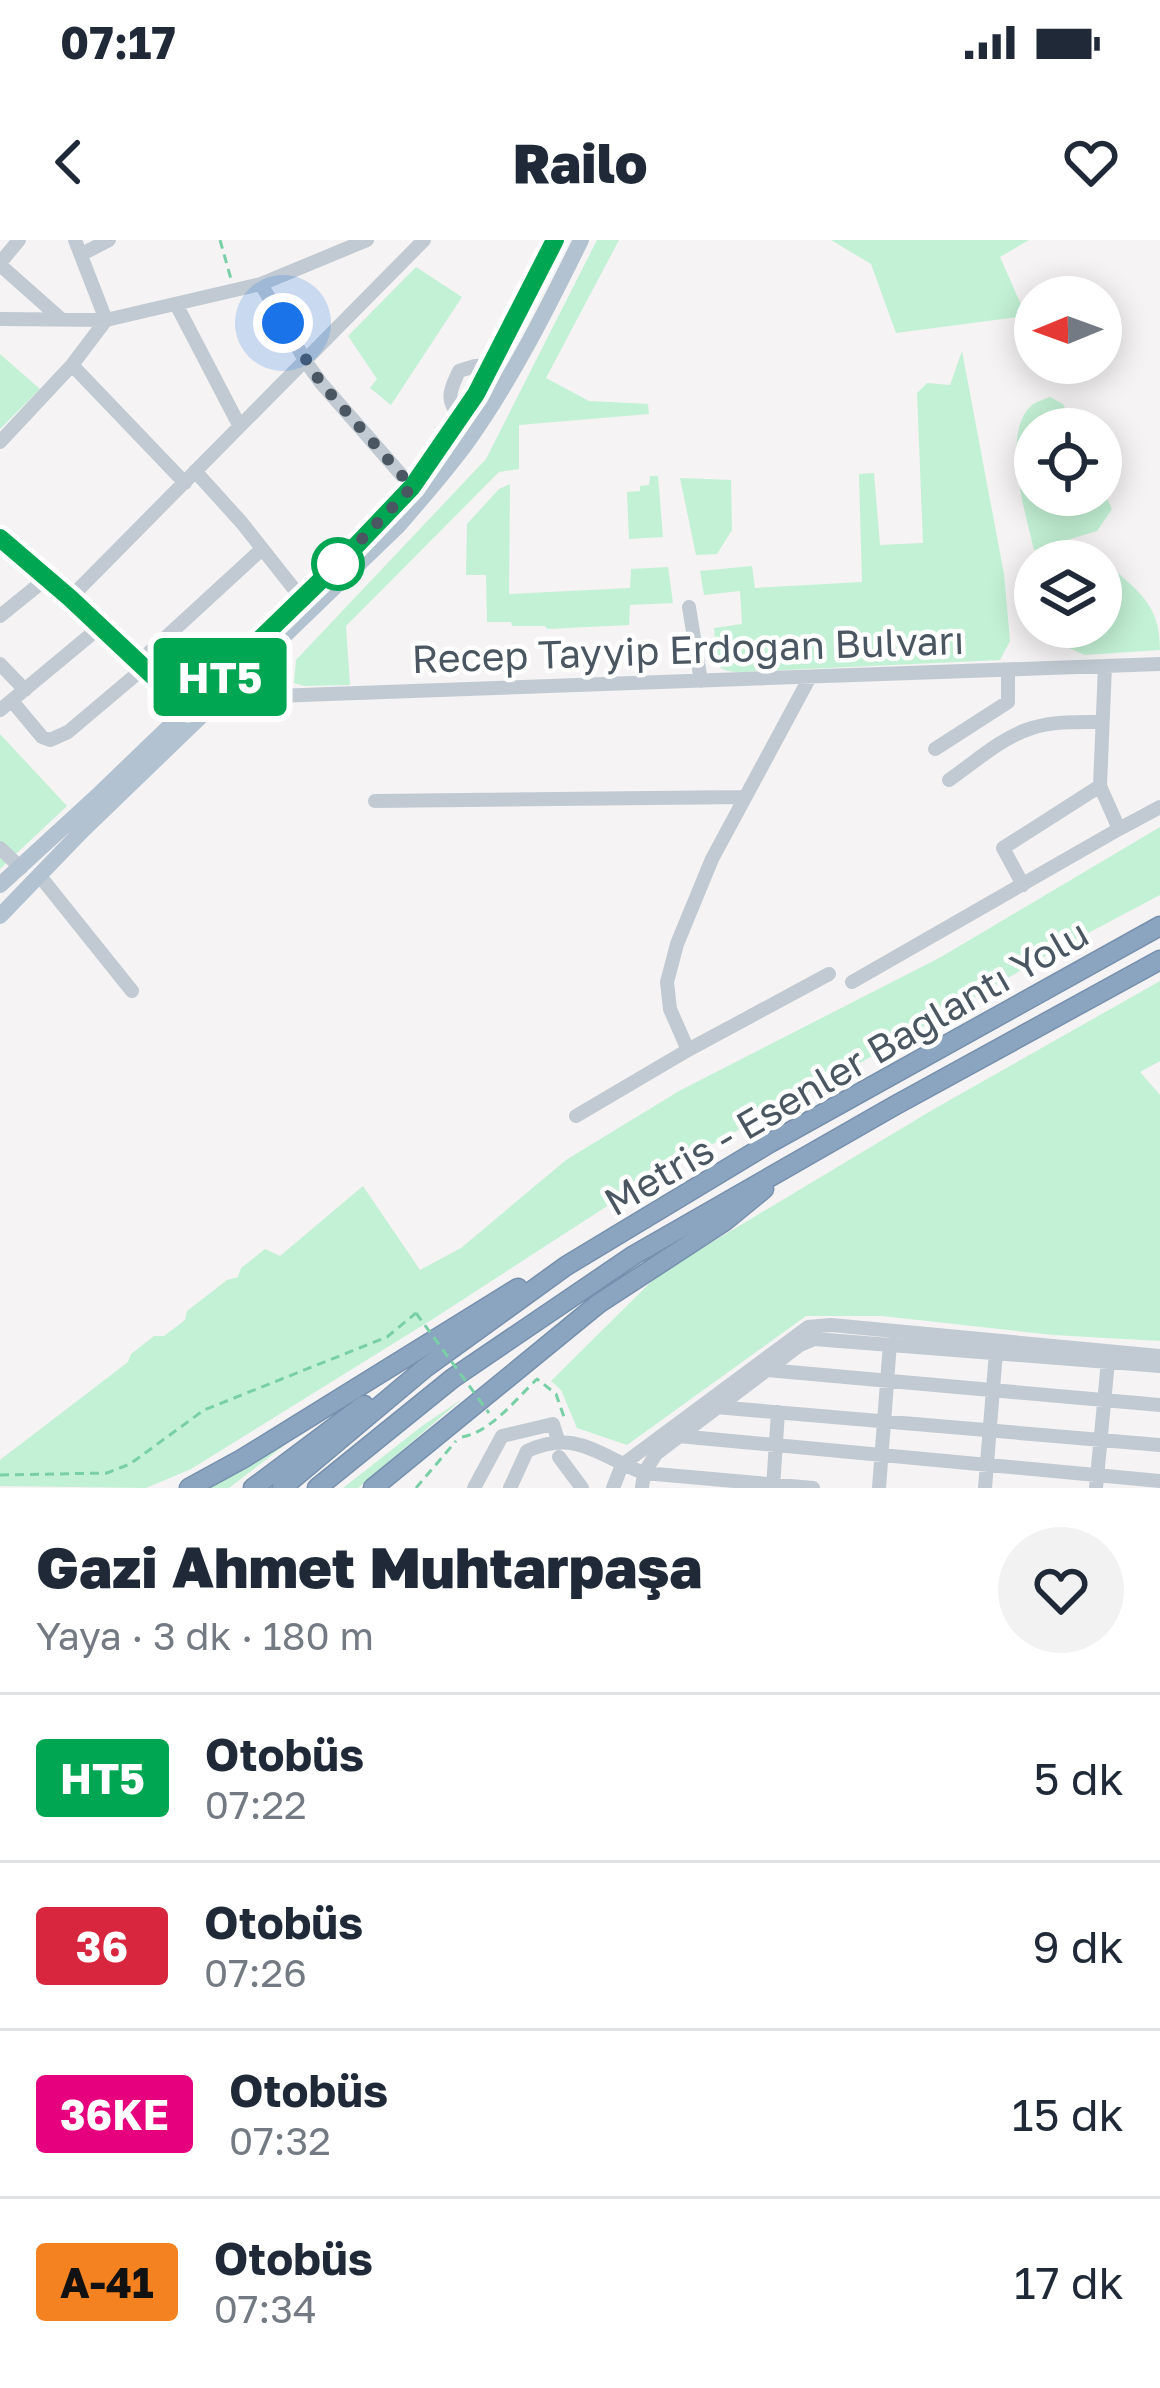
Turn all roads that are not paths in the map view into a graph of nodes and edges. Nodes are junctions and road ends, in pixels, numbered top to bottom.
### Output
1 (19, 240) edge
2 (109, 240) edge
3 (367, 240) edge
4 (424, 240) edge
5 (555, 240) edge
6 (581, 240) edge
7 (79, 247) edge
8 (0, 264) edge
9 (261, 284) junction
10 (530, 289) junction
11 (176, 304) junction
12 (540, 317) junction
13 (0, 319) edge
14 (61, 319) junction
15 (106, 320) junction
16 (306, 362) junction
17 (72, 365) junction
18 (238, 425) junction
19 (0, 442) edge
20 (190, 477) junction
21 (412, 487) junction
22 (1, 540) edge
23 (262, 549) junction
24 (47, 578) junction
25 (70, 598) junction
26 (302, 598) junction
27 (689, 607) dead end
28 (0, 616) edge
29 (100, 627) junction
30 (266, 653) junction
31 (0, 664) edge
32 (142, 664) junction
33 (1160, 664) edge
34 (1018, 666) junction
35 (1105, 666) junction
36 (810, 677) junction
37 (701, 681) junction
38 (25, 690) junction
39 (287, 697) junction
40 (6, 705) edge
41 (200, 706) junction
42 (1101, 722) junction
43 (935, 749) dead end
44 (949, 780) dead end
45 (1100, 786) junction
46 (745, 797) junction
47 (375, 801) dead end
48 (1160, 807) edge
49 (1119, 829) junction
50 (0, 848) edge
51 (21, 868) junction
52 (39, 875) junction
53 (1023, 885) junction
54 (1, 886) edge
55 (0, 916) edge
56 (1160, 926) edge
57 (1160, 960) edge
58 (829, 974) dead end
59 (851, 982) dead end
60 (132, 991) dead end
61 (688, 1050) junction
62 (576, 1117) dead end
63 (796, 1163) junction
64 (566, 1266) junction
65 (890, 1343) junction
66 (996, 1352) junction
67 (1160, 1356) edge
68 (1108, 1361) junction
69 (1160, 1366) edge
70 (425, 1368) junction
71 (767, 1370) junction
72 (886, 1380) junction
73 (993, 1390) junction
74 (1104, 1400) junction
75 (1160, 1405) edge
76 (716, 1407) junction
77 (778, 1412) junction
78 (883, 1421) junction
79 (989, 1430) junction
80 (679, 1436) junction
81 (1100, 1440) junction
82 (562, 1442) junction
83 (774, 1445) junction
84 (1160, 1445) edge
85 (880, 1455) junction
86 (622, 1465) junction
87 (986, 1465) junction
88 (643, 1480) edge
89 (1160, 1481) edge
90 (1097, 1482) edge
91 (773, 1486) edge
92 (189, 1488) edge
93 (253, 1488) edge
94 (282, 1488) edge
95 (317, 1488) edge
96 (373, 1488) edge
97 (473, 1488) edge
98 (510, 1488) edge
99 (582, 1488) edge
100 (613, 1488) edge
101 (812, 1488) edge
102 (879, 1488) edge
103 (985, 1488) edge

1 - 8 street
2 - 7 street
3 - 9 street
4 - 16 street
5 - 10 main road
6 - 12 main road
7 - 15 street
8 - 14 street
9 - 11 street
9 - 16 street
10 - 12 main road
10 - 21 main road
11 - 15 street
11 - 18 street
12 - 30 main road
13 - 14 street
14 - 15 street
15 - 17 street
16 - 18 street
16 - 21 street
17 - 19 street
17 - 20 street
18 - 20 street
20 - 23 street
20 - 25 street
21 - 26 main road
22 - 24 main road
23 - 26 street
23 - 32 street
24 - 25 main road
24 - 28 street
25 - 29 main road
26 - 41 main road
27 - 37 street
29 - 32 main road
29 - 38 street
30 - 39 street
30 - 41 main road
31 - 38 street
32 - 40 street
32 - 41 main road
33 - 35 street, Recep Tayyip Erdoğan Bulvarı
34 - 35 street, Recep Tayyip Erdoğan Bulvarı
34 - 36 street, Recep Tayyip Erdoğan Bulvarı
34 - 43 street
35 - 42 street
36 - 37 street, Recep Tayyip Erdoğan Bulvarı
36 - 46 street
37 - 39 street, Recep Tayyip Erdoğan Bulvarı
38 - 40 street
39 - 41 street, Recep Tayyip Erdoğan Bulvarı
41 - 51 main road
41 - 52 main road
42 - 44 street
42 - 45 street
45 - 49 street
45 - 53 street
46 - 47 street
46 - 61 street
48 - 49 street
49 - 53 street
50 - 51 street
51 - 54 main road
52 - 55 main road
52 - 60 street
53 - 59 street
56 - 64 highway, Metris - Esenler Bağlantı Yolu
57 - 63 highway, Metris - Esenler Bağlantı Yolu
58 - 61 street
61 - 62 street
63 - 95 highway
63 - 96 highway
64 - 70 highway
64 - 92 highway
65 - 66 street
65 - 71 street
65 - 72 street
66 - 68 street
66 - 73 street
67 - 86 street
68 - 69 street
68 - 74 street
70 - 93 highway
70 - 94 highway
71 - 72 street
71 - 76 street
72 - 73 street
72 - 78 street
73 - 74 street
73 - 79 street
74 - 75 street
74 - 81 street
76 - 77 street
76 - 80 street
77 - 78 street
77 - 83 street
78 - 79 street
78 - 85 street
79 - 81 street
79 - 87 street
80 - 83 street
80 - 88 street
81 - 84 street
81 - 90 street
82 - 86 street
82 - 97 street
82 - 98 street
82 - 99 street
83 - 85 street
83 - 91 street
85 - 87 street
85 - 102 street
86 - 88 street
86 - 100 street
87 - 90 street
87 - 103 street
88 - 91 street
89 - 90 street
91 - 101 street

